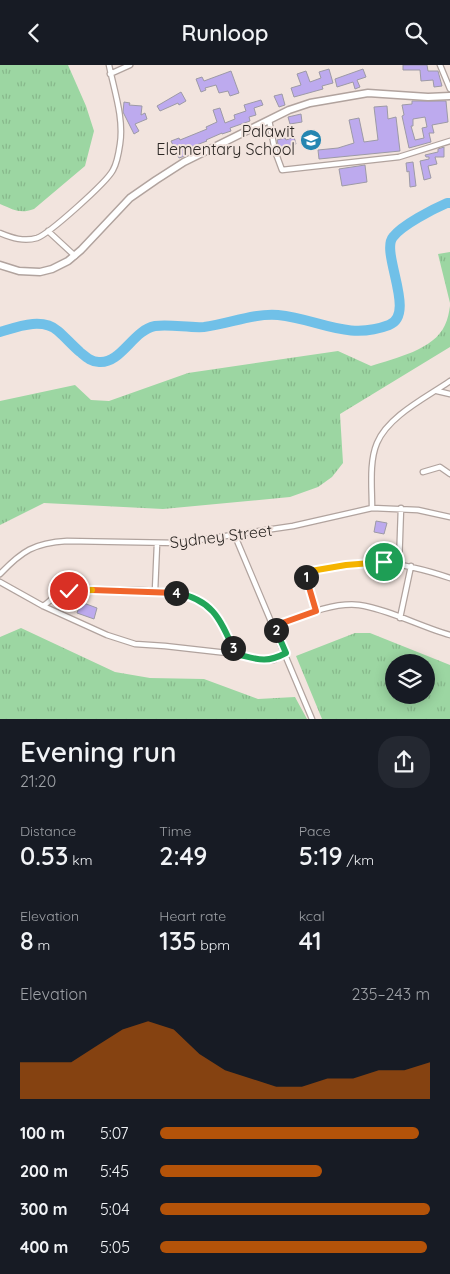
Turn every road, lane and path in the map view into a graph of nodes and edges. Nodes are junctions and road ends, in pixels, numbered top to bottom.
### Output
1 (109, 65) edge
2 (130, 65) edge
3 (440, 65) edge
4 (110, 74) junction
5 (450, 89) edge
6 (450, 96) edge
7 (269, 120) junction
8 (450, 140) edge
9 (48, 231) junction
10 (0, 233) edge
11 (75, 256) junction
12 (0, 265) edge
13 (450, 381) edge
14 (436, 391) junction
15 (450, 394) edge
16 (423, 472) dead end
17 (450, 474) edge
18 (372, 508) junction
19 (401, 508) junction
20 (450, 517) edge
21 (235, 536) junction
22 (157, 544) junction
23 (399, 565) junction
24 (411, 566) junction
25 (0, 574) edge
26 (450, 578) edge
27 (0, 581) edge
28 (155, 591) junction
29 (43, 606) junction
30 (316, 611) junction
31 (400, 618) junction
32 (274, 626) junction
33 (450, 635) edge
34 (286, 653) junction
35 (236, 654) junction
36 (312, 719) edge

1 - 4 street
2 - 4 street
3 - 5 street
4 - 9 street
6 - 7 street
7 - 8 street
7 - 11 street
9 - 10 street
9 - 11 street
11 - 12 street
13 - 14 street
14 - 15 street
14 - 18 street
16 - 17 street
18 - 19 street, Sydney Street
18 - 21 street, Sydney Street
19 - 20 street, Sydney Street
19 - 23 street
21 - 22 street, Sydney Street
21 - 32 street
22 - 25 street, Sydney Street
22 - 28 street
23 - 24 street
23 - 30 street
24 - 26 street
24 - 31 street
27 - 29 street
28 - 29 street
28 - 35 street
29 - 35 street
30 - 31 street
30 - 32 street
31 - 33 street
32 - 34 street
34 - 35 street
34 - 36 street

